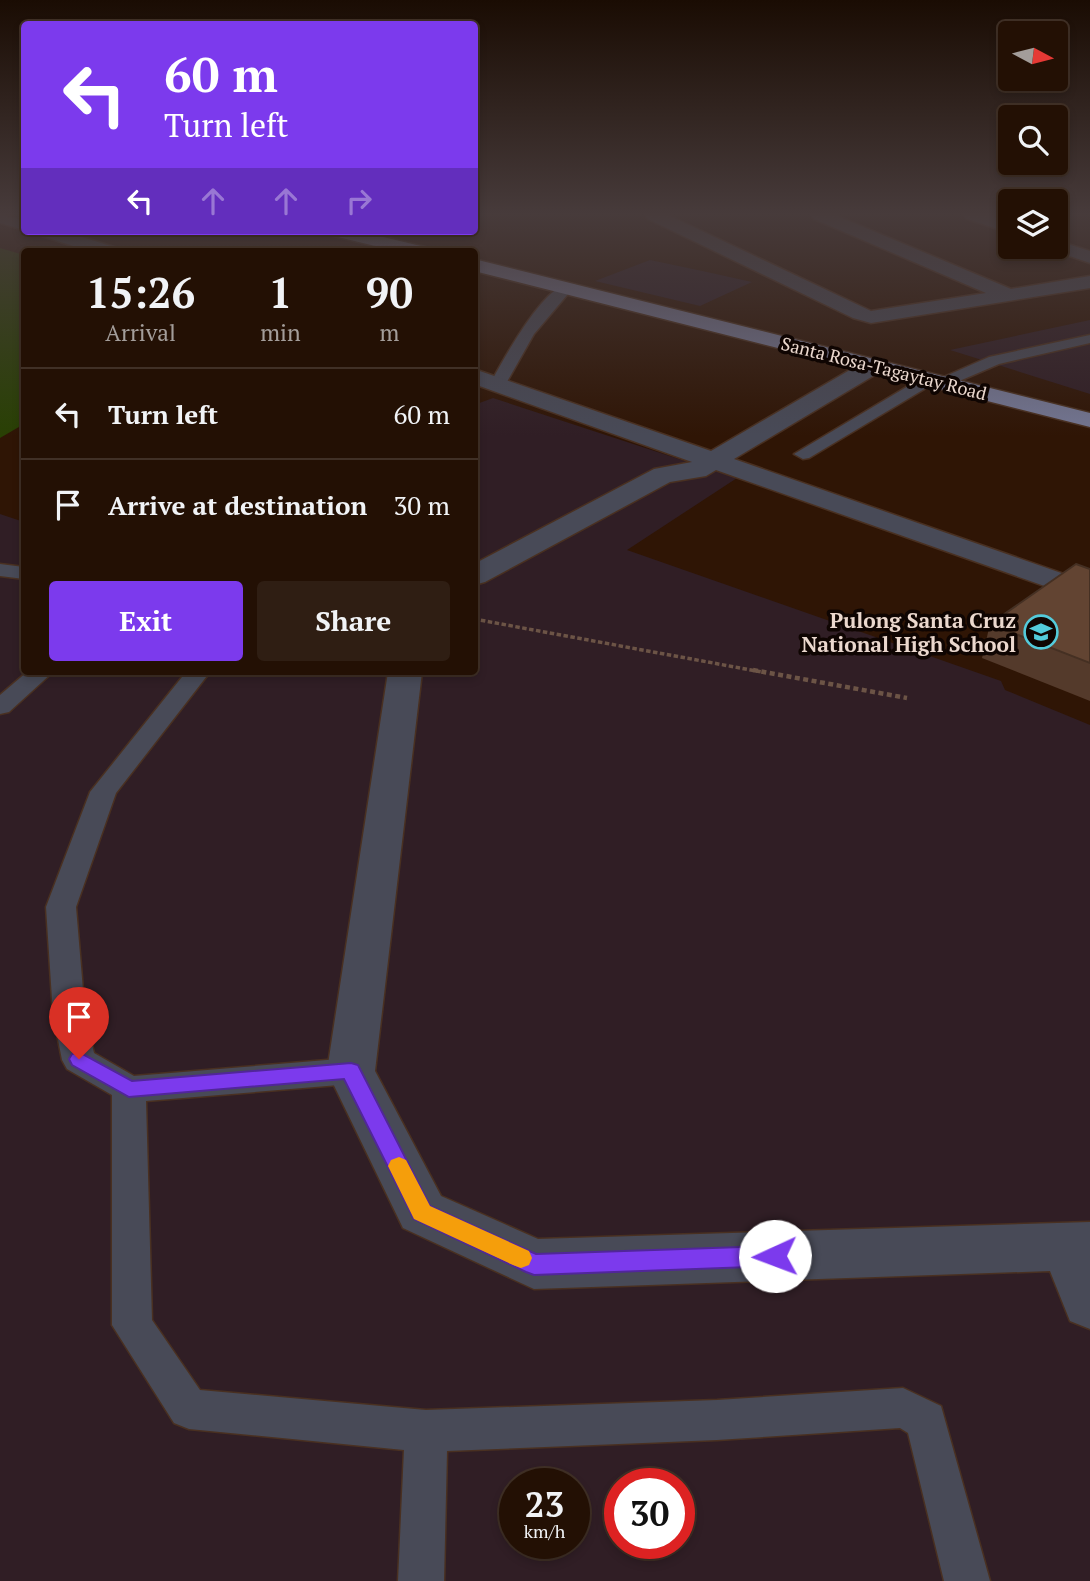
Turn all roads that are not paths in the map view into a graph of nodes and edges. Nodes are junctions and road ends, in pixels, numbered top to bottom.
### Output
1 (565, 289) edge
2 (569, 289) edge
3 (809, 289) edge
4 (994, 289) edge
5 (1052, 289) edge
6 (1011, 296) junction
7 (1090, 339) edge
8 (847, 358) junction
9 (875, 365) junction
10 (486, 380) edge
11 (938, 381) junction
12 (1090, 420) edge
13 (684, 450) junction
14 (803, 454) dead end
15 (713, 461) junction
16 (663, 475) junction
17 (0, 570) edge
18 (21, 573) edge
19 (478, 574) edge
20 (1090, 593) edge
21 (37, 675) edge
22 (196, 675) edge
23 (405, 675) edge
24 (0, 707) edge
25 (351, 1071) junction
26 (129, 1089) junction
27 (1080, 1246) edge
28 (1090, 1303) edge
29 (426, 1431) junction
30 (421, 1581) edge
31 (967, 1581) edge

1 - 10 lane
2 - 8 main road, Santa Rosa-Tagaytay Road
3 - 6 street
4 - 6 street
5 - 6 street
7 - 11 lane
8 - 9 main road, Santa Rosa-Tagaytay Road
8 - 13 street
9 - 11 main road, Santa Rosa-Tagaytay Road
9 - 15 street
10 - 13 street
11 - 12 main road, Santa Rosa-Tagaytay Road
11 - 14 lane
13 - 15 street
13 - 16 street
15 - 16 street
15 - 20 street
16 - 19 street
17 - 18 lane
21 - 24 lane
22 - 26 lane
23 - 25 street
25 - 26 lane
25 - 27 street
26 - 29 lane
27 - 28 street
29 - 30 lane
29 - 31 lane

